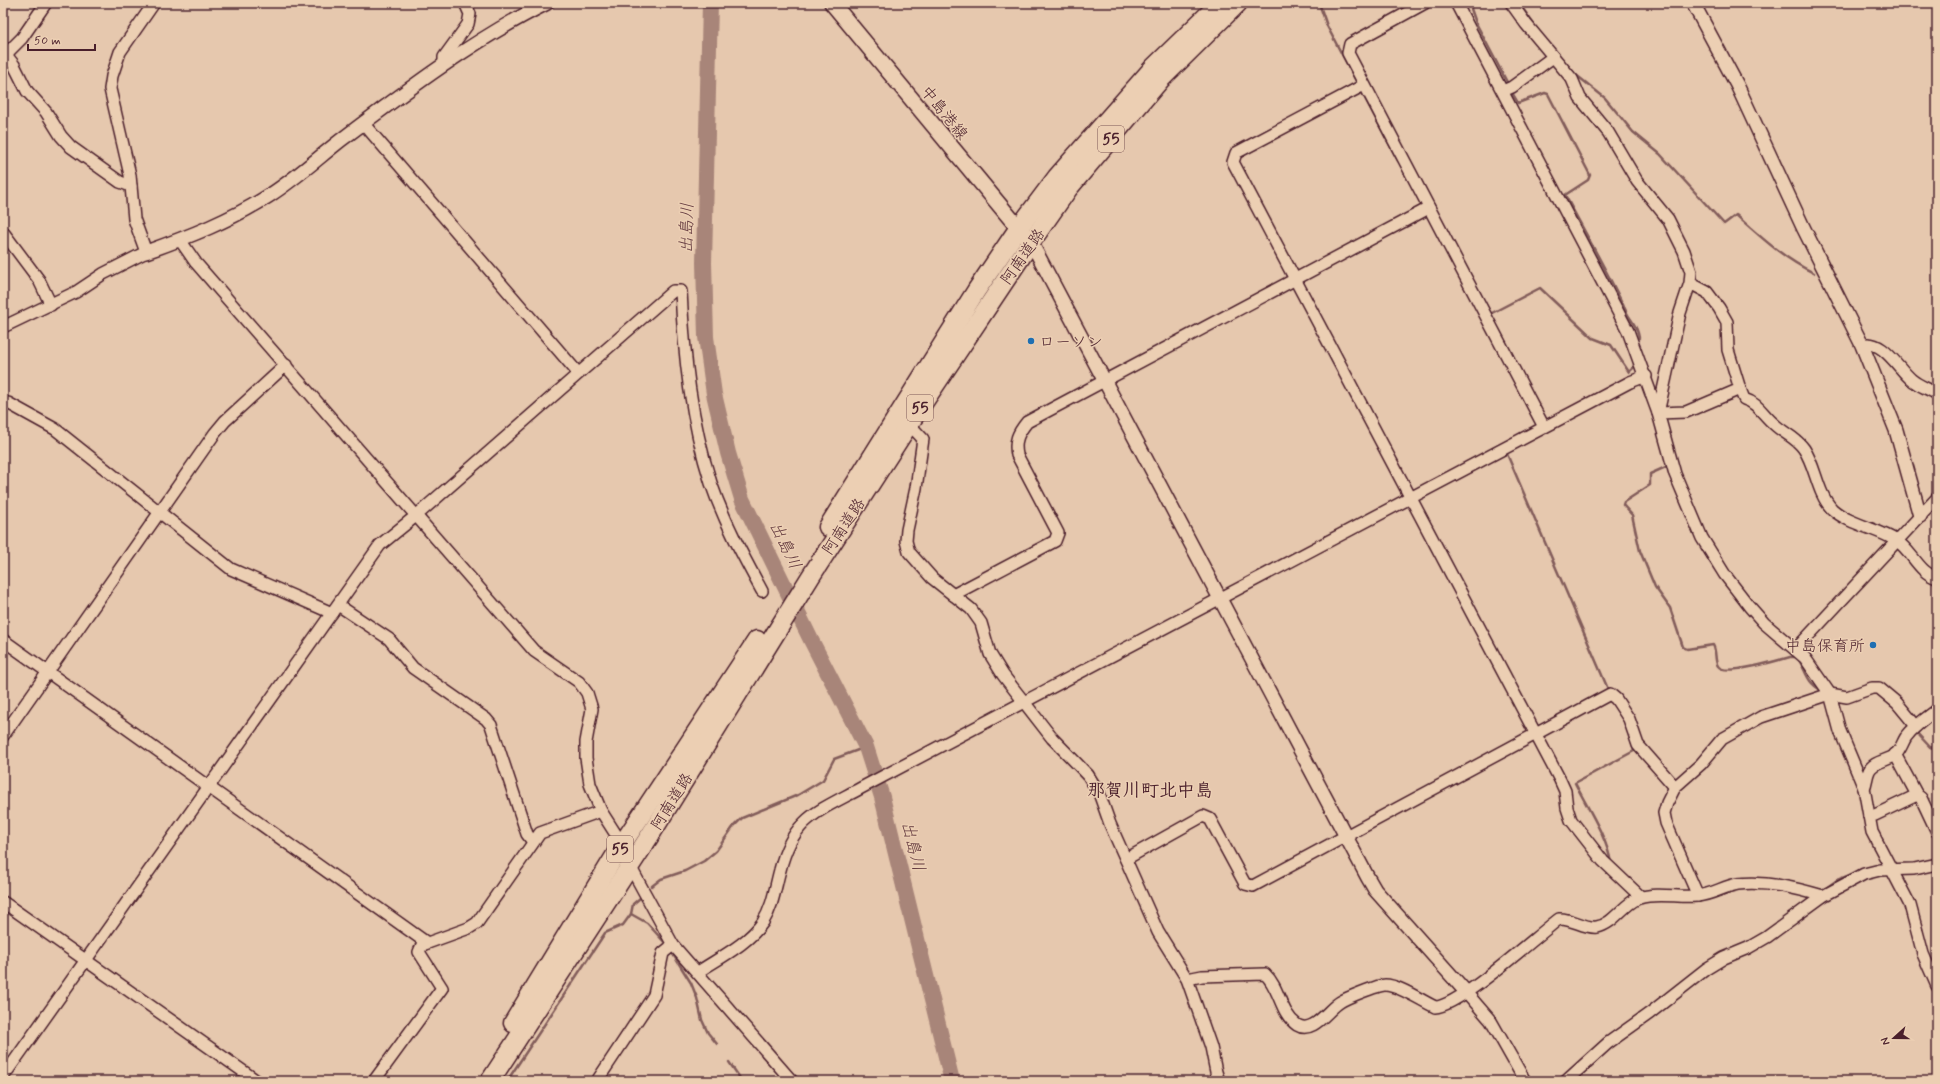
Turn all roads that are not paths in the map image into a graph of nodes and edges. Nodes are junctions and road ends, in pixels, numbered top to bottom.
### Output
1 (46, 3) edge
2 (154, 3) edge
3 (465, 3) edge
4 (547, 3) edge
5 (832, 3) edge
6 (1214, 3) edge
7 (1220, 3) edge
8 (1238, 3) edge
9 (1248, 3) edge
10 (1425, 3) edge
11 (1456, 3) edge
12 (1511, 3) edge
13 (1693, 3) edge
14 (1193, 38) junction
15 (4, 53) edge
16 (1553, 57) junction
17 (444, 64) junction
18 (1361, 86) junction
19 (1508, 89) junction
20 (363, 123) junction
21 (131, 186) junction
22 (1426, 210) junction
23 (1018, 229) junction
24 (3, 232) edge
25 (180, 240) junction
26 (1031, 242) junction
27 (146, 252) junction
28 (1296, 280) junction
29 (1690, 283) junction
30 (51, 304) junction
31 (3, 327) edge
32 (1862, 345) junction
33 (286, 365) junction
34 (578, 373) junction
35 (1646, 376) junction
36 (1105, 381) junction
37 (1740, 389) junction
38 (1937, 394) edge
39 (3, 406) edge
40 (1658, 413) junction
41 (909, 424) junction
42 (1544, 427) junction
43 (1409, 497) junction
44 (1937, 498) edge
45 (160, 511) junction
46 (417, 515) junction
47 (1920, 516) junction
48 (1898, 542) junction
49 (808, 570) junction
50 (1937, 578) edge
51 (762, 591) dead end
52 (952, 595) junction
53 (1220, 599) junction
54 (335, 609) junction
55 (772, 626) junction
56 (3, 640) edge
57 (1796, 649) junction
58 (47, 671) junction
59 (1830, 694) junction
60 (1023, 702) junction
61 (1937, 710) edge
62 (1916, 726) junction
63 (1535, 735) junction
64 (3, 736) edge
65 (1896, 754) junction
66 (1675, 787) junction
67 (208, 788) junction
68 (1864, 788) junction
69 (1917, 795) junction
70 (601, 811) junction
71 (1869, 816) junction
72 (1937, 832) edge
73 (1345, 837) junction
74 (533, 842) junction
75 (621, 846) junction
76 (1126, 859) junction
77 (1937, 864) edge
78 (630, 866) junction
79 (1891, 869) junction
80 (1697, 894) junction
81 (1823, 896) junction
82 (1641, 898) junction
83 (3, 902) edge
84 (427, 942) junction
85 (673, 945) junction
86 (85, 960) junction
87 (698, 972) junction
88 (1187, 979) junction
89 (1937, 986) edge
90 (1466, 992) junction
91 (3, 1077) edge
92 (257, 1081) edge
93 (374, 1081) edge
94 (476, 1081) edge
95 (490, 1081) edge
96 (597, 1081) edge
97 (792, 1081) edge
98 (1219, 1081) edge
99 (1525, 1081) edge
100 (1566, 1081) edge

1 - 15 street
2 - 21 street
3 - 17 street
4 - 17 street
5 - 23 main road, 中島港線
6 - 14 highway, 55
7 - 14 highway, 阿南道路 / 55
8 - 14 highway, 阿南道路 / 55
9 - 14 highway, 55
10 - 18 street
11 - 19 street
12 - 16 street
13 - 32 street
14 - 23 highway, 阿南道路 / 55
14 - 26 highway, 阿南道路 / 55
15 - 21 street
16 - 19 street
16 - 29 street
17 - 20 street
18 - 22 street
18 - 28 street
19 - 35 street
20 - 25 street
20 - 34 street
21 - 27 street
22 - 28 street
22 - 42 street
23 - 26 main road, 中島港線
23 - 49 highway, 阿南道路 / 55
24 - 30 street
25 - 27 street
25 - 33 street
26 - 36 street
26 - 41 highway, 阿南道路 / 55
27 - 30 street
28 - 36 street
28 - 43 street
29 - 37 street
29 - 40 street
30 - 31 street
32 - 38 street
32 - 47 street
33 - 45 street
33 - 46 street
34 - 46 street
34 - 51 street
35 - 40 street
35 - 42 street
36 - 52 street
36 - 53 street
37 - 40 street
37 - 48 street
39 - 45 street
40 - 57 street
41 - 49 highway, 阿南道路 / 55
41 - 52 street
42 - 43 street
43 - 53 street
43 - 63 street
44 - 47 street
45 - 54 street
45 - 58 street
46 - 54 street
46 - 70 street
47 - 48 street
48 - 50 street
48 - 57 street
49 - 55 highway, 阿南道路 / 55
52 - 60 street
53 - 60 street
53 - 73 street
54 - 67 street
54 - 74 street
55 - 75 highway, 阿南道路 / 55
55 - 78 highway, 阿南道路 / 55
56 - 58 street
57 - 59 street
58 - 64 street
58 - 67 street
59 - 62 street
59 - 66 street
59 - 68 street
60 - 76 street
60 - 87 street
61 - 62 street
62 - 65 street
63 - 66 street
63 - 73 street
63 - 82 street
65 - 68 street
65 - 69 street
66 - 80 street
67 - 84 street
67 - 86 street
68 - 71 street
69 - 71 street
69 - 72 street
70 - 74 street
70 - 75 street
71 - 79 street
73 - 76 street
73 - 90 street
74 - 84 street
75 - 78 street
75 - 94 highway, 阿南道路 / 55
76 - 88 street
77 - 79 street
78 - 85 street
78 - 95 highway, 阿南道路 / 55
79 - 81 street
79 - 89 street
80 - 81 street
80 - 82 street
81 - 100 street
82 - 90 street
83 - 86 street
84 - 93 street
85 - 87 street
85 - 96 street
86 - 91 street
86 - 92 street
87 - 97 street
88 - 90 street
88 - 98 street
90 - 99 street

